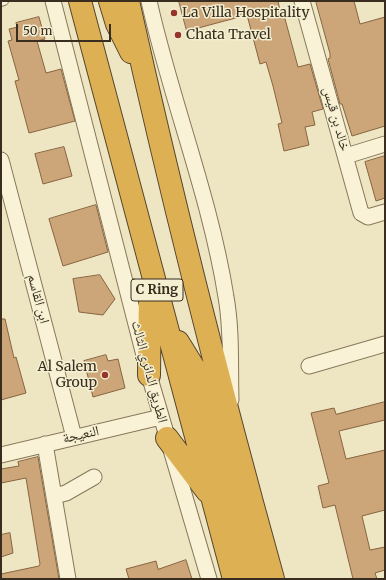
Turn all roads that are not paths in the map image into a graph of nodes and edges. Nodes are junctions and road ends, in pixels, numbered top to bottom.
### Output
1 (4, 1) edge
2 (53, 1) edge
3 (80, 1) edge
4 (110, 1) edge
5 (128, 1) edge
6 (149, 1) edge
7 (302, 1) edge
8 (1, 2) edge
9 (146, 83) junction
10 (385, 144) edge
11 (346, 156) junction
12 (1, 160) edge
13 (385, 212) edge
14 (151, 265) junction
15 (167, 324) junction
16 (383, 344) edge
17 (309, 366) dead end
18 (149, 375) junction
19 (160, 416) junction
20 (232, 427) junction
21 (74, 437) junction
22 (167, 438) junction
23 (45, 444) junction
24 (1, 455) edge
25 (94, 477) dead end
26 (54, 496) junction
27 (213, 500) junction
28 (266, 554) junction
29 (68, 579) edge
30 (209, 579) edge
31 (234, 579) edge
32 (254, 579) edge
33 (273, 579) edge
34 (282, 579) edge

1 - 8 lane
2 - 18 street, الطريق الدائري الثالث
3 - 14 highway, الطريق الدائري الثالث / C Ring
4 - 9 highway
5 - 9 highway, C Ring
6 - 20 street
7 - 11 street, خالد بن قيس
9 - 20 highway, C Ring
10 - 11 street
11 - 13 street, خالد بن قيس
12 - 21 street, ابن القاسم
14 - 15 highway, الطريق الدائري الثالث / C Ring
14 - 18 highway
15 - 27 highway, الطريق الدائري الثالث / C Ring
15 - 32 highway
16 - 17 street
18 - 19 street, الطريق الدائري الثالث
19 - 21 street, النعيجة
19 - 22 street, الطريق الدائري الثالث
20 - 28 highway, C Ring
21 - 23 street, النعيجة
22 - 27 highway
22 - 30 street, الطريق الدائري الثالث
23 - 24 street, النعيجة
23 - 26 street
25 - 26 street
26 - 29 street
27 - 31 highway, الطريق الدائري الثالث / C Ring
28 - 33 highway, C Ring
28 - 34 highway

